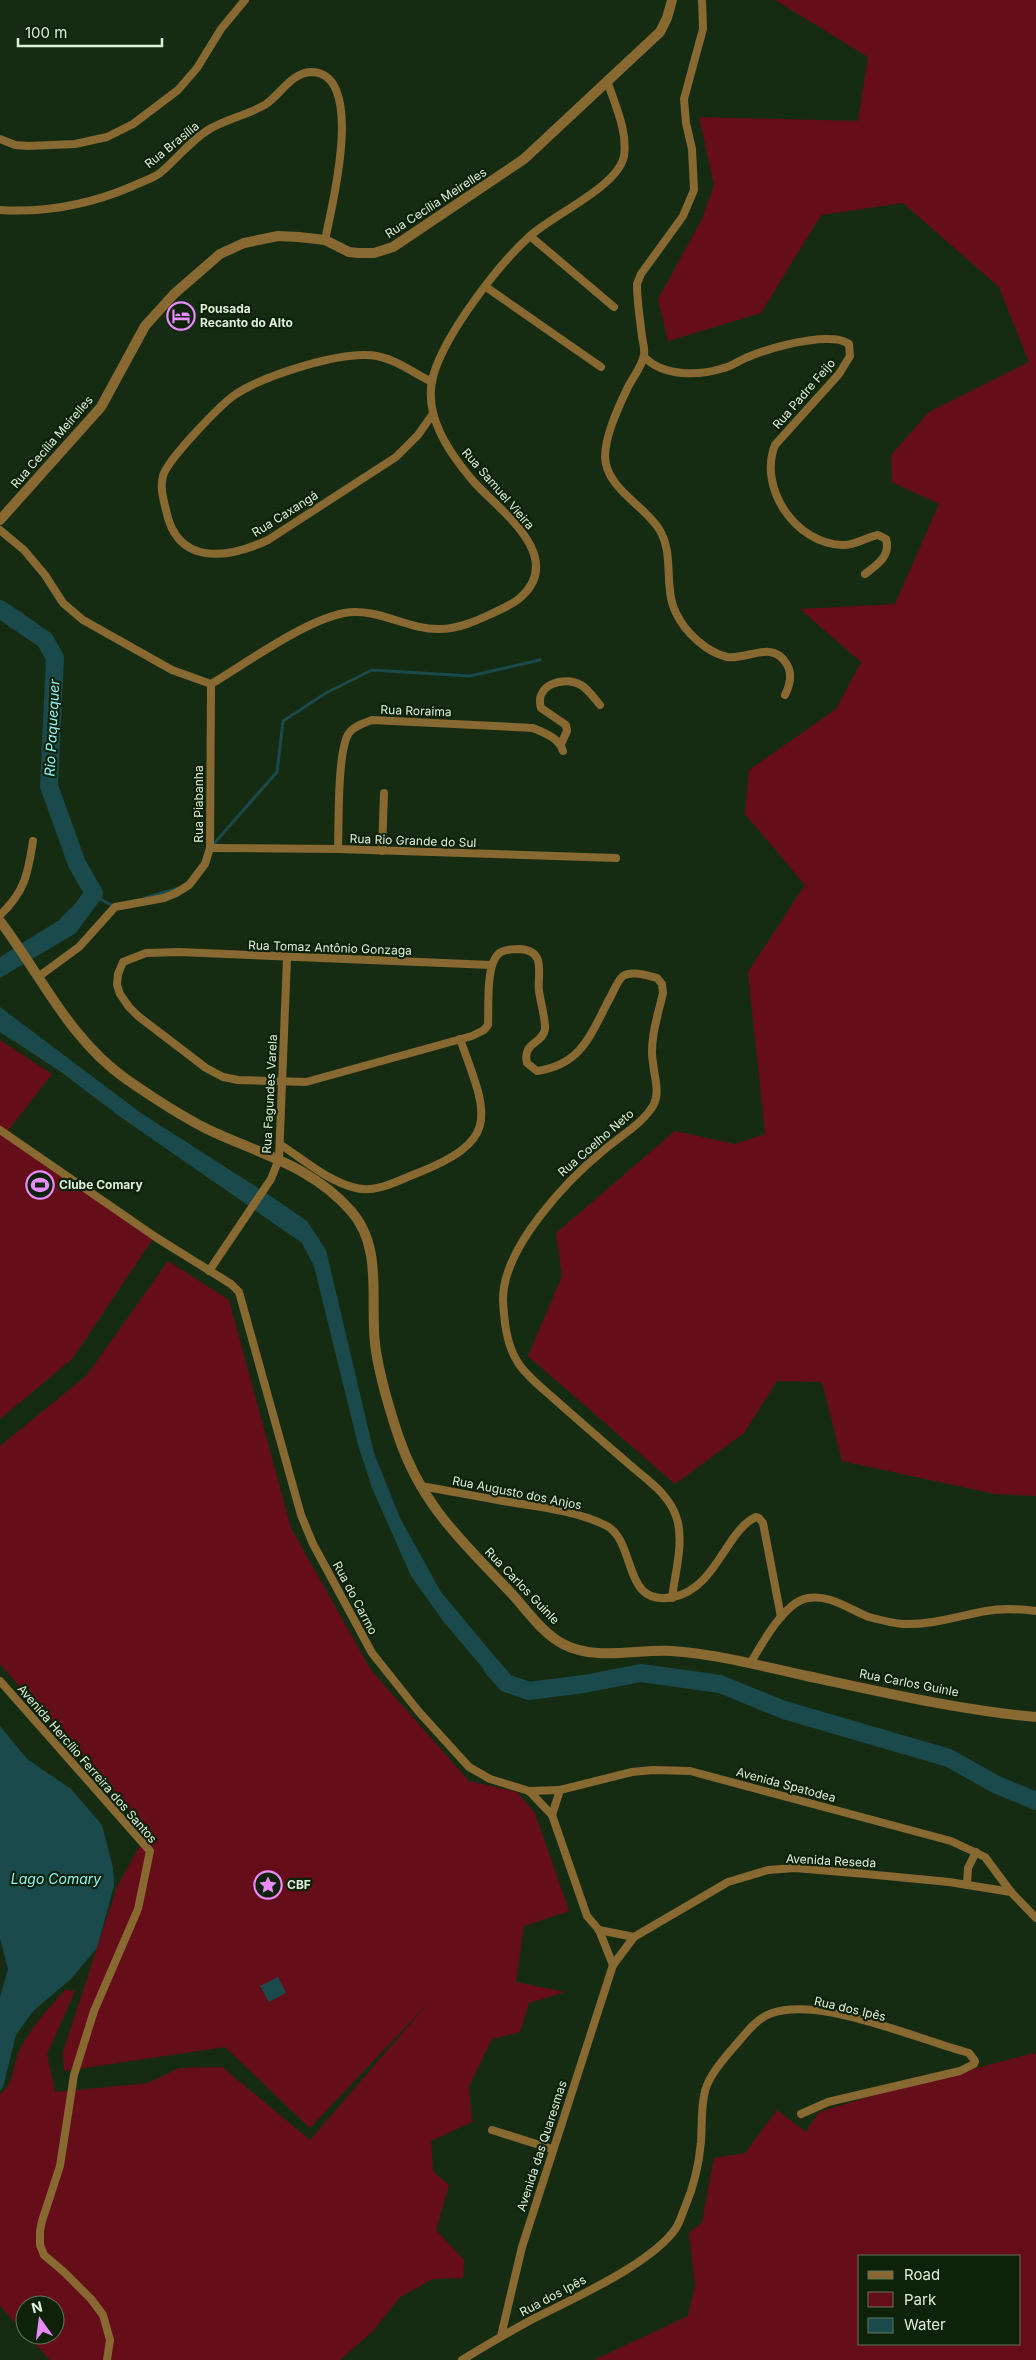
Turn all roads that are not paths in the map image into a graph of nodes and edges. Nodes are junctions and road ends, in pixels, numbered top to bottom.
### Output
1 (245, 0) edge
2 (672, 0) edge
3 (702, 0) edge
4 (607, 80) junction
5 (0, 139) edge
6 (0, 210) edge
7 (530, 236) junction
8 (325, 240) junction
9 (486, 287) junction
10 (614, 307) dead end
11 (644, 357) junction
12 (601, 367) dead end
13 (432, 382) junction
14 (432, 415) junction
15 (0, 520) edge
16 (0, 530) edge
17 (865, 574) dead end
18 (211, 684) junction
19 (785, 695) dead end
20 (600, 705) dead end
21 (384, 793) dead end
22 (33, 841) dead end
23 (210, 848) junction
24 (338, 849) junction
25 (382, 851) junction
26 (616, 858) dead end
27 (0, 915) edge
28 (0, 921) edge
29 (287, 958) junction
30 (491, 965) junction
31 (38, 977) junction
32 (460, 1039) junction
33 (283, 1081) junction
34 (0, 1130) edge
35 (281, 1145) junction
36 (279, 1159) junction
37 (209, 1271) junction
38 (420, 1486) junction
39 (672, 1598) junction
40 (1036, 1611) edge
41 (781, 1617) junction
42 (751, 1662) junction
43 (0, 1681) edge
44 (1036, 1717) edge
45 (560, 1790) junction
46 (529, 1791) junction
47 (552, 1815) junction
48 (976, 1852) junction
49 (966, 1885) junction
50 (1010, 1892) junction
51 (1036, 1918) edge
52 (598, 1930) junction
53 (634, 1937) junction
54 (613, 1965) junction
55 (801, 2114) dead end
56 (492, 2130) dead end
57 (552, 2149) junction
58 (501, 2336) junction
59 (107, 2360) edge
60 (462, 2360) edge

1 - 5 street
2 - 4 street, Rua Cecília Meirelles
3 - 11 street
4 - 7 street, Rua Samuel Vieira
4 - 8 street, Rua Cecília Meirelles
6 - 8 street, Rua Brasília
7 - 9 street, Rua Samuel Vieira
7 - 10 street
8 - 15 street, Rua Cecília Meirelles
9 - 12 street
9 - 13 street, Rua Samuel Vieira
11 - 17 street, Rua Padre Feijo
11 - 19 street
13 - 14 street, Rua Samuel Vieira
13 - 14 street, Rua Caxangá
14 - 18 street, Rua Samuel Vieira
16 - 18 street
18 - 23 street, Rua Piabanha
20 - 24 street, Rua Roraima
21 - 25 street
22 - 27 street
23 - 24 street, Rua Rio Grande do Sul
23 - 31 street, Rua Piabanha
24 - 25 street, Rua Rio Grande do Sul
25 - 26 street, Rua Rio Grande do Sul
28 - 31 street, Rua Carlos Guinle
29 - 30 street, Rua Tomaz Antônio Gonzaga
29 - 33 street, Rua Fagundes Varela
29 - 33 street, Rua Tomaz Antônio Gonzaga
30 - 32 street, Rua Tomaz Antônio Gonzaga
30 - 39 street, Rua Coelho Neto
31 - 36 street, Rua Carlos Guinle
32 - 33 street, Rua Tomaz Antônio Gonzaga
32 - 35 street
33 - 35 street, Rua Fagundes Varela
34 - 37 street, Rua do Carmo
35 - 36 street, Rua Fagundes Varela
36 - 37 street, Rua Fagundes Varela
36 - 38 street, Rua Carlos Guinle
37 - 46 street, Rua do Carmo
38 - 39 street, Rua Augusto dos Anjos
38 - 42 street, Rua Carlos Guinle
39 - 41 street
40 - 41 street
41 - 42 street
42 - 44 street, Rua Carlos Guinle
43 - 59 street, Avenida Hercílio Ferreira dos Santos
45 - 46 street, Avenida Spatodea
45 - 47 street
45 - 48 street, Avenida Spatodea
46 - 47 street, Rua do Carmo
47 - 52 street, Rua do Carmo
48 - 49 street
48 - 50 street, Avenida Spatodea
49 - 50 street, Avenida Reseda
49 - 53 street, Avenida Reseda
50 - 51 street
52 - 53 street
52 - 54 street, Rua do Carmo
53 - 54 street, Avenida Reseda
54 - 57 street, Avenida das Quaresmas
55 - 58 street, Rua dos Ipês
56 - 57 street
57 - 58 street, Avenida das Quaresmas
58 - 60 street

